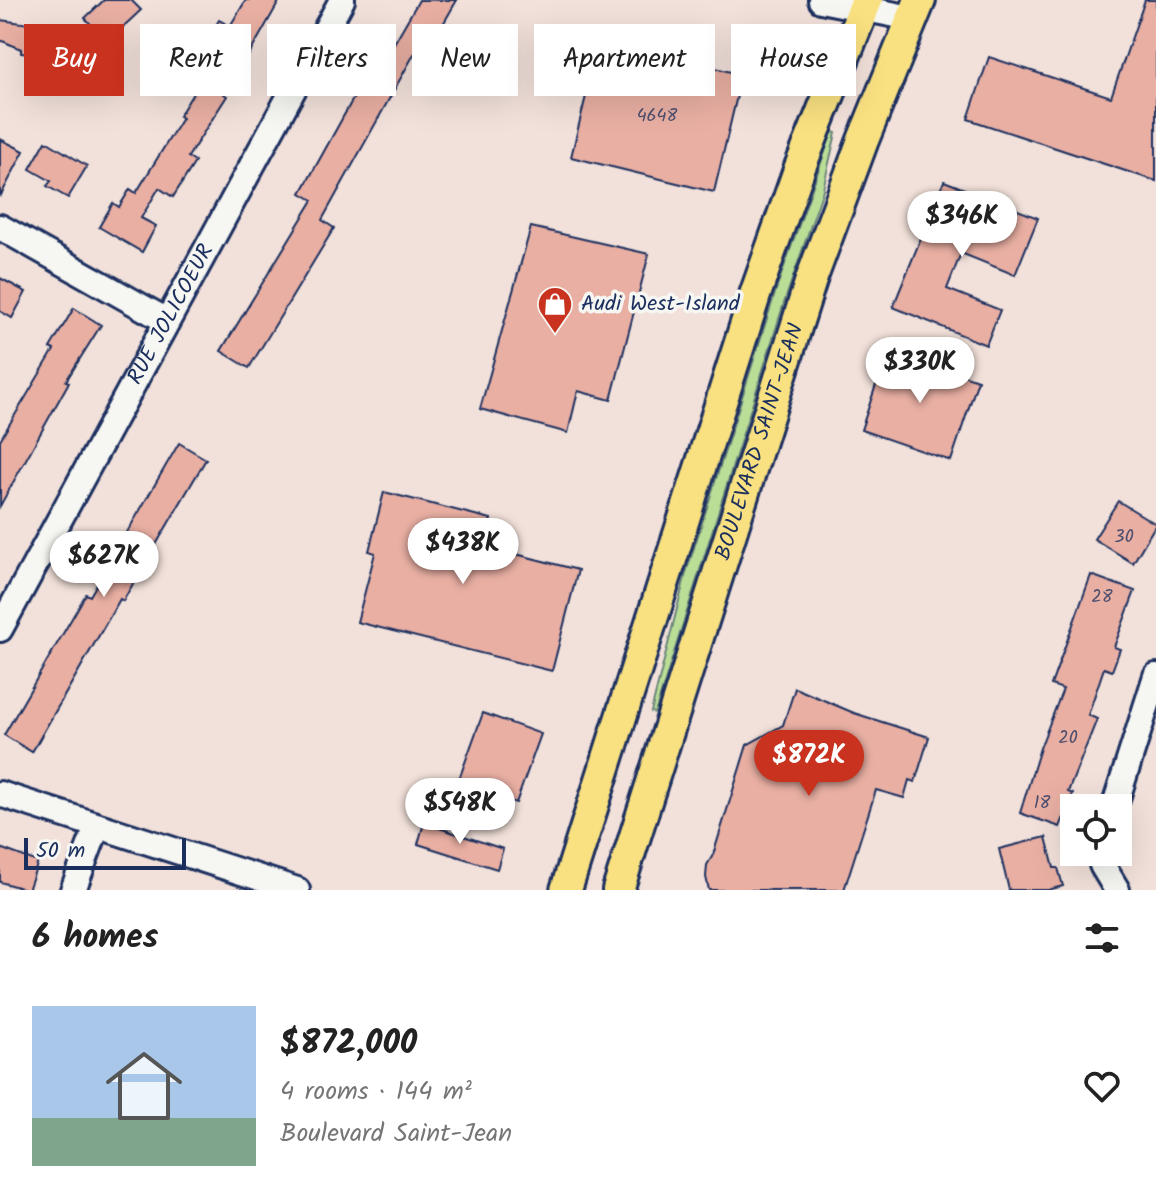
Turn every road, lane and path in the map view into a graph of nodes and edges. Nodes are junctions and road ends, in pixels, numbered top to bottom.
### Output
1 (342, 0) edge
2 (821, 0) edge
3 (865, 5) edge
4 (916, 9) edge
5 (0, 227) edge
6 (167, 321) junction
7 (0, 629) edge
8 (1156, 676) edge
9 (0, 794) edge
10 (1118, 794) edge
11 (97, 827) junction
12 (1103, 866) edge
13 (73, 890) edge
14 (297, 890) edge
15 (566, 890) edge
16 (618, 890) edge
17 (1117, 890) edge

1 - 6 street, RUE JOLICOEUR
2 - 3 street
3 - 4 street
3 - 15 main road
4 - 16 main road, BOULEVARD SAINT-JEAN
5 - 6 street
6 - 7 street, RUE JOLICOEUR
8 - 10 street
9 - 11 street
11 - 13 street
11 - 14 street
12 - 17 street

